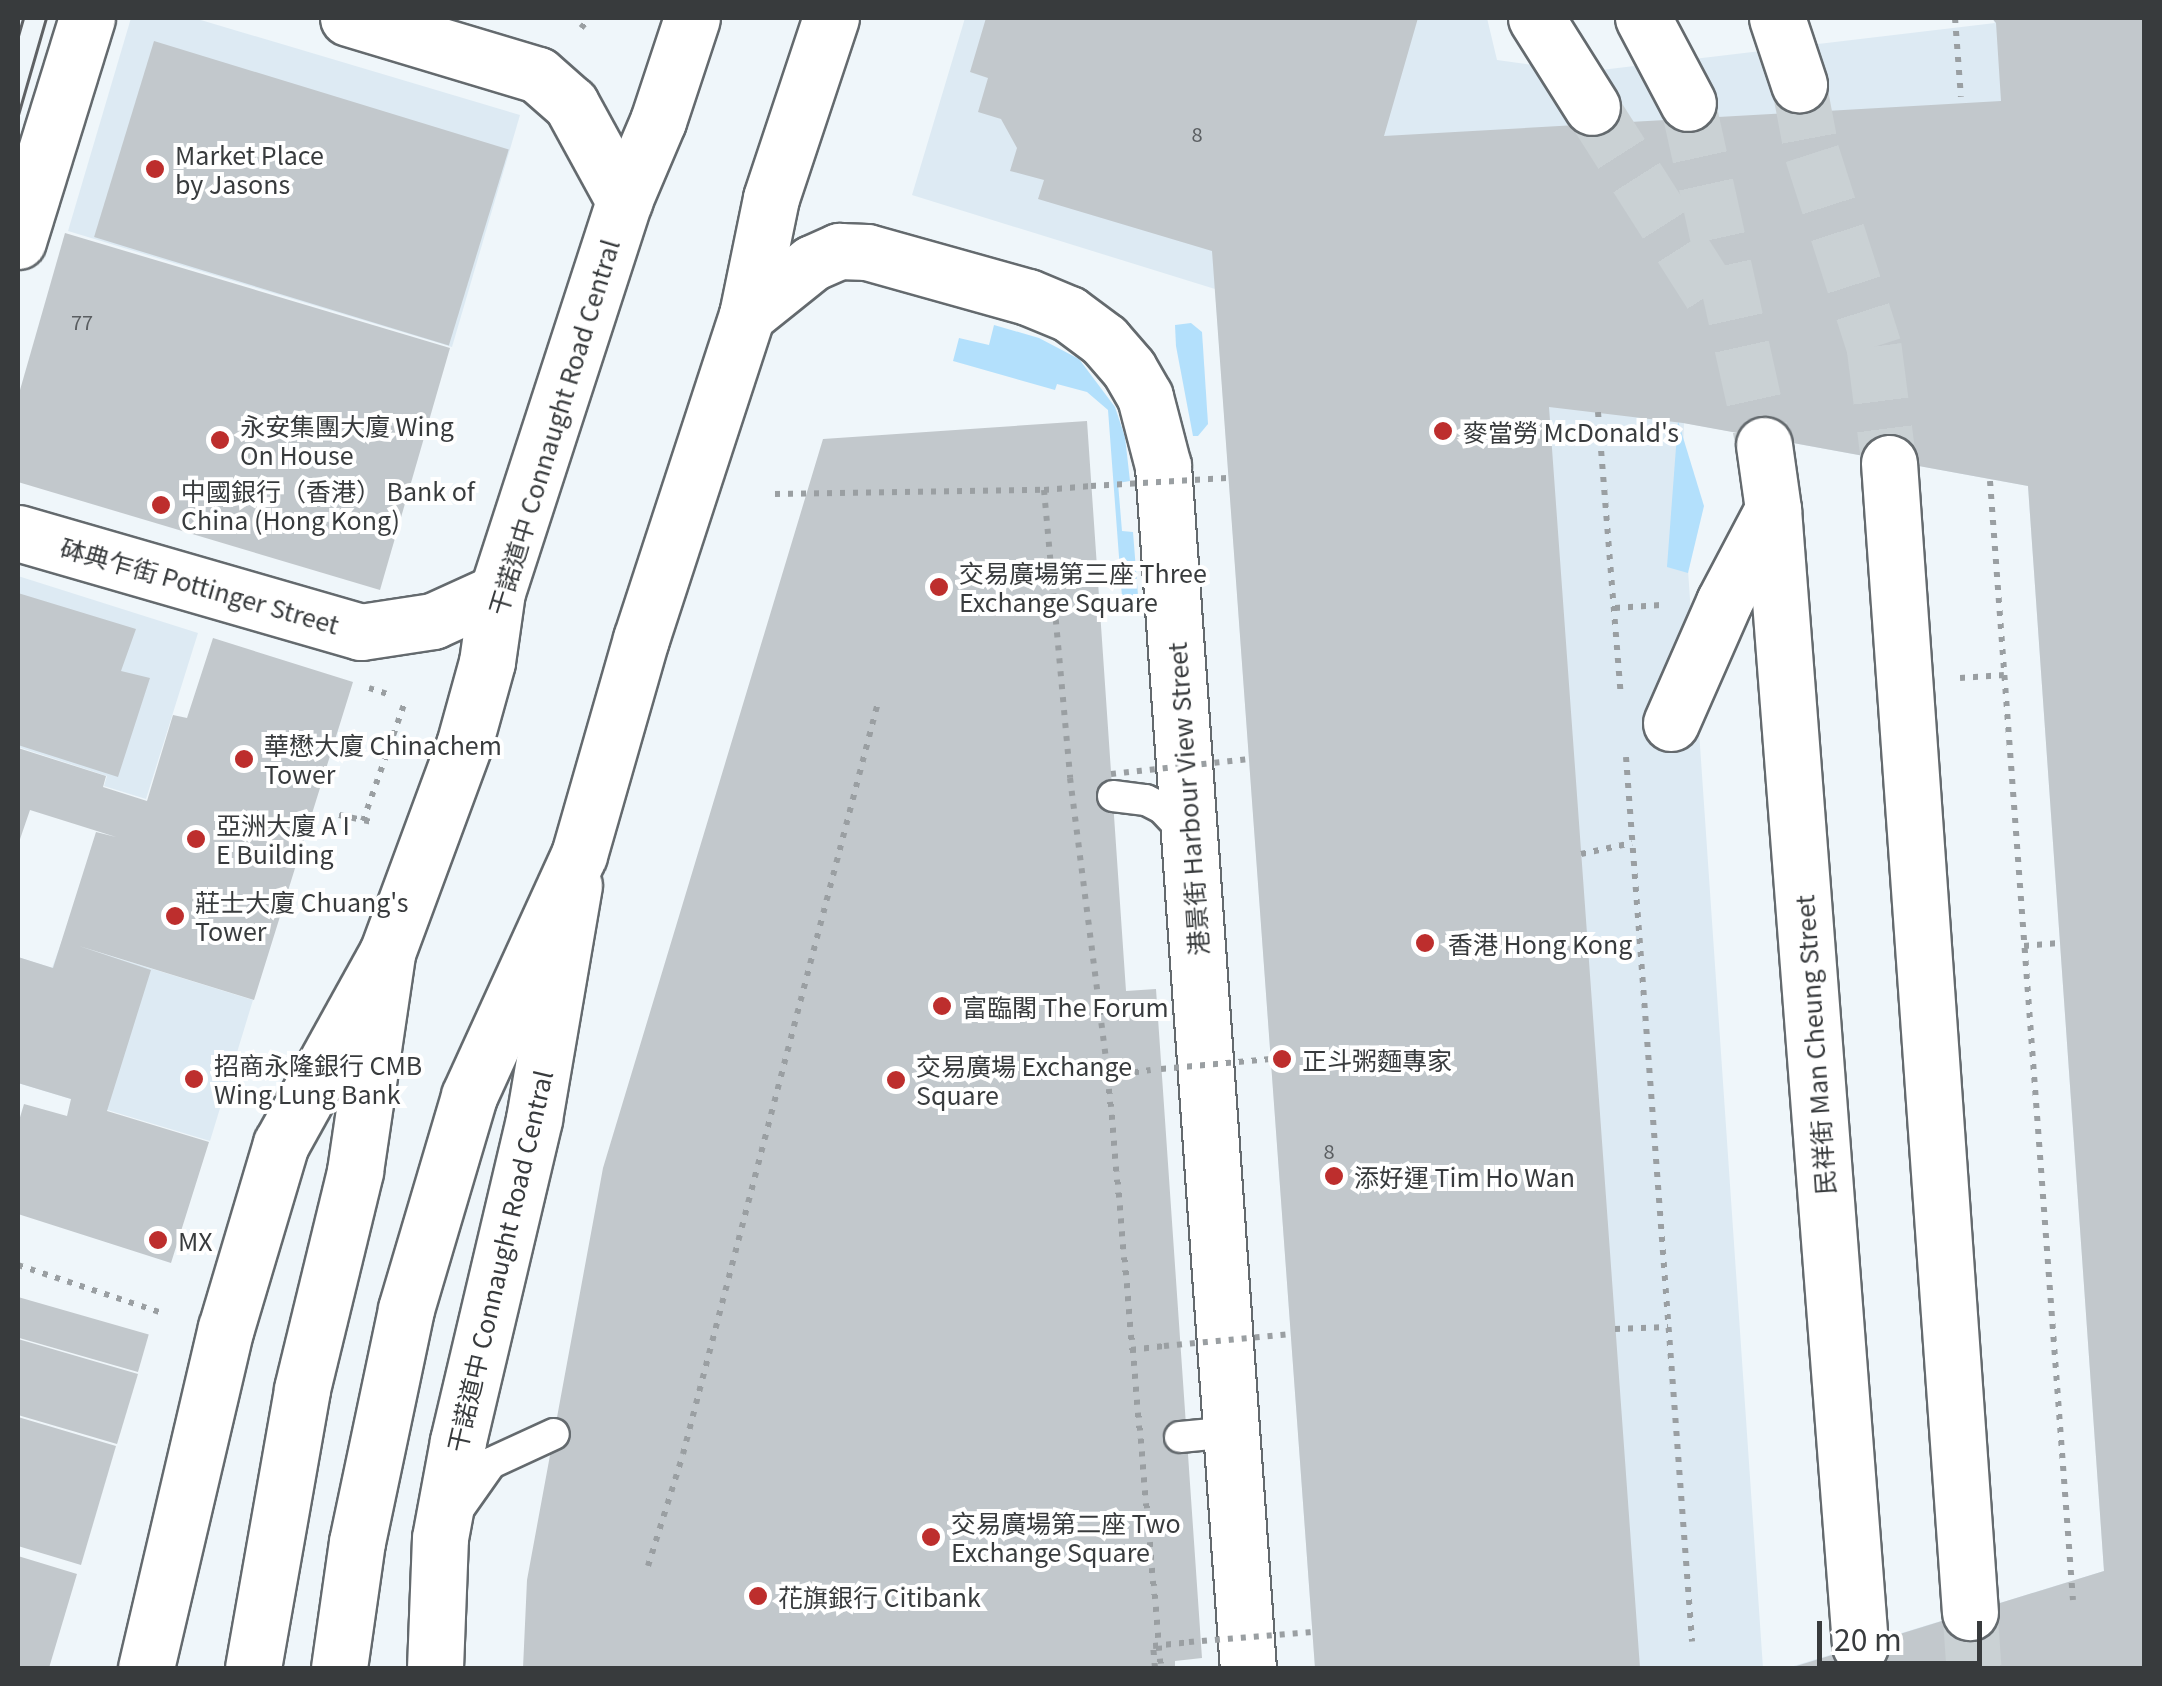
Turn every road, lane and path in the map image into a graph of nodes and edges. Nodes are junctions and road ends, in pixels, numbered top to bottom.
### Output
1 (87, 18) edge
2 (348, 18) edge
3 (590, 18) edge
4 (692, 18) edge
5 (831, 18) edge
6 (1536, 18) edge
7 (1642, 18) edge
8 (1777, 18) edge
9 (1955, 18) edge
10 (581, 28) dead end
11 (1799, 84) tunnel mouth
12 (1961, 97) dead end
13 (1688, 102) tunnel mouth
14 (1592, 107) tunnel mouth
15 (624, 201) junction
16 (18, 240) edge
17 (747, 315) junction
18 (1598, 412) dead end
19 (1764, 445) tunnel mouth
20 (1889, 463) tunnel mouth
21 (1227, 478) dead end
22 (1990, 481) dead end
23 (1044, 490) junction
24 (775, 494) dead end
25 (1772, 509) junction
26 (18, 532) edge
27 (497, 592) junction
28 (1660, 605) dead end
29 (1615, 608) junction
30 (369, 688) dead end
31 (387, 694) dead end
32 (406, 699) dead end
33 (878, 702) dead end
34 (1639, 725) junction
35 (1249, 759) dead end
36 (1112, 785) joint
37 (339, 815) dead end
38 (363, 821) junction
39 (376, 824) dead end
40 (1632, 842) junction
41 (1190, 845) junction
42 (1581, 854) dead end
43 (579, 855) junction
44 (2059, 942) dead end
45 (2024, 946) junction
46 (387, 953) junction
47 (1271, 1059) dead end
48 (1108, 1076) junction
49 (18, 1265) edge
50 (162, 1313) dead end
51 (1668, 1327) junction
52 (1615, 1329) dead end
53 (1291, 1334) dead end
54 (1131, 1350) junction
55 (554, 1434) dead end
56 (440, 1538) junction
57 (648, 1566) dead end
58 (2073, 1600) dead end
59 (1970, 1612) tunnel mouth
60 (1313, 1632) dead end
61 (1692, 1642) dead end
62 (1156, 1645) junction
63 (1860, 1646) dead end
64 (146, 1668) edge
65 (253, 1668) edge
66 (338, 1668) edge
67 (435, 1668) edge
68 (1158, 1668) edge
69 (1248, 1668) edge

1 - 16 main road
2 - 15 main road
3 - 10 path
4 - 15 main road, 干諾道中 Connaught Road Central
5 - 17 main road, 干諾道中 Connaught Road Central
6 - 14 main road
7 - 13 main road
8 - 11 main road
9 - 12 path
15 - 27 main road, 干諾道中 Connaught Road Central
17 - 41 main road, 港景街 Harbour View Street
17 - 43 main road, 干諾道中 Connaught Road Central
18 - 29 path
19 - 25 main road, 民祥街 Man Cheung Street
20 - 59 main road
21 - 23 path, bridge
22 - 45 path
23 - 24 path, bridge
23 - 48 path, bridge
25 - 34 main road
25 - 63 main road, 民祥街 Man Cheung Street
26 - 27 main road, 砵典乍街 Pottinger Street
27 - 46 main road, 干諾道中 Connaught Road Central
28 - 29 path
29 - 34 path
30 - 31 path
32 - 38 path
33 - 57 path
34 - 40 path
35 - 36 path, bridge
36 - 41 lane
37 - 38 path
38 - 39 path
40 - 42 path
40 - 51 path
41 - 69 main road, 港景街 Harbour View Street
43 - 56 main road, 干諾道中 Connaught Road Central
43 - 66 main road, 干諾道中 Connaught Road Central
44 - 45 path
45 - 58 path
46 - 64 main road, 干諾道中 Connaught Road Central
46 - 65 main road, 干諾道中 Connaught Road Central
47 - 48 path, bridge
48 - 54 path, bridge
49 - 50 path
51 - 52 path
51 - 61 path
53 - 54 path, bridge
54 - 62 path, bridge
55 - 56 lane
56 - 67 main road, 干諾道中 Connaught Road Central
60 - 62 path, bridge
62 - 68 path, bridge

